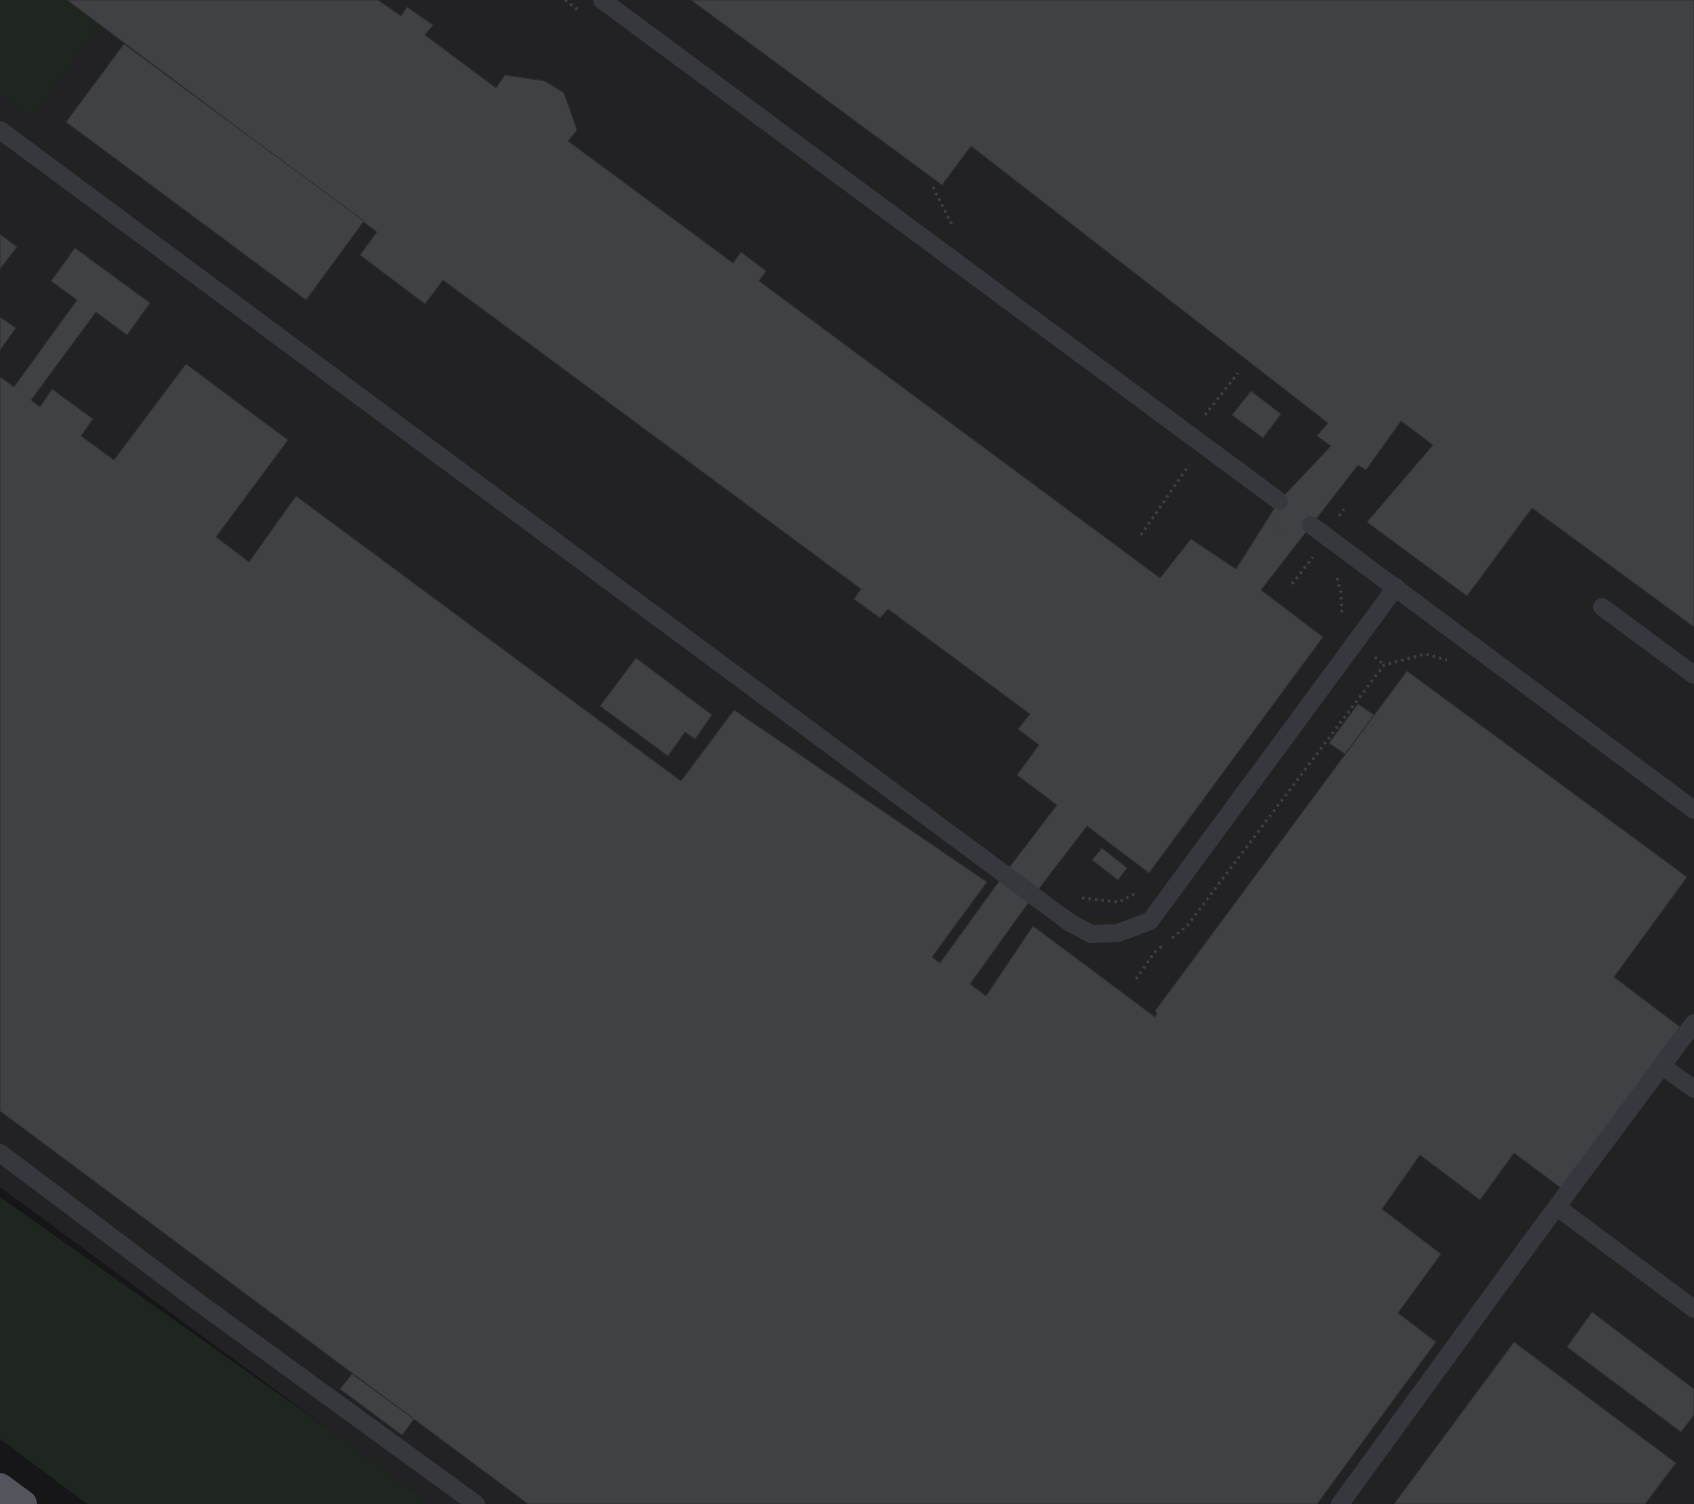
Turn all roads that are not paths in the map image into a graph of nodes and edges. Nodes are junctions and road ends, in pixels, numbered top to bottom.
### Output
1 (602, 0) edge
2 (0, 130) edge
3 (1279, 501) dead end
4 (1310, 525) dead end
5 (1396, 587) junction
6 (1602, 607) dead end
7 (1694, 675) edge
8 (1694, 810) edge
9 (1694, 1023) edge
10 (1662, 1066) junction
11 (1694, 1089) edge
12 (0, 1153) edge
13 (1556, 1207) junction
14 (1694, 1308) edge
15 (0, 1487) edge
16 (23, 1504) edge
17 (476, 1504) edge
18 (1340, 1504) edge

1 - 3 lane
2 - 5 lane
4 - 5 lane
5 - 8 lane
6 - 7 lane
9 - 10 lane
10 - 11 lane
10 - 13 lane
12 - 17 lane
13 - 14 lane
13 - 18 lane
15 - 16 main road

